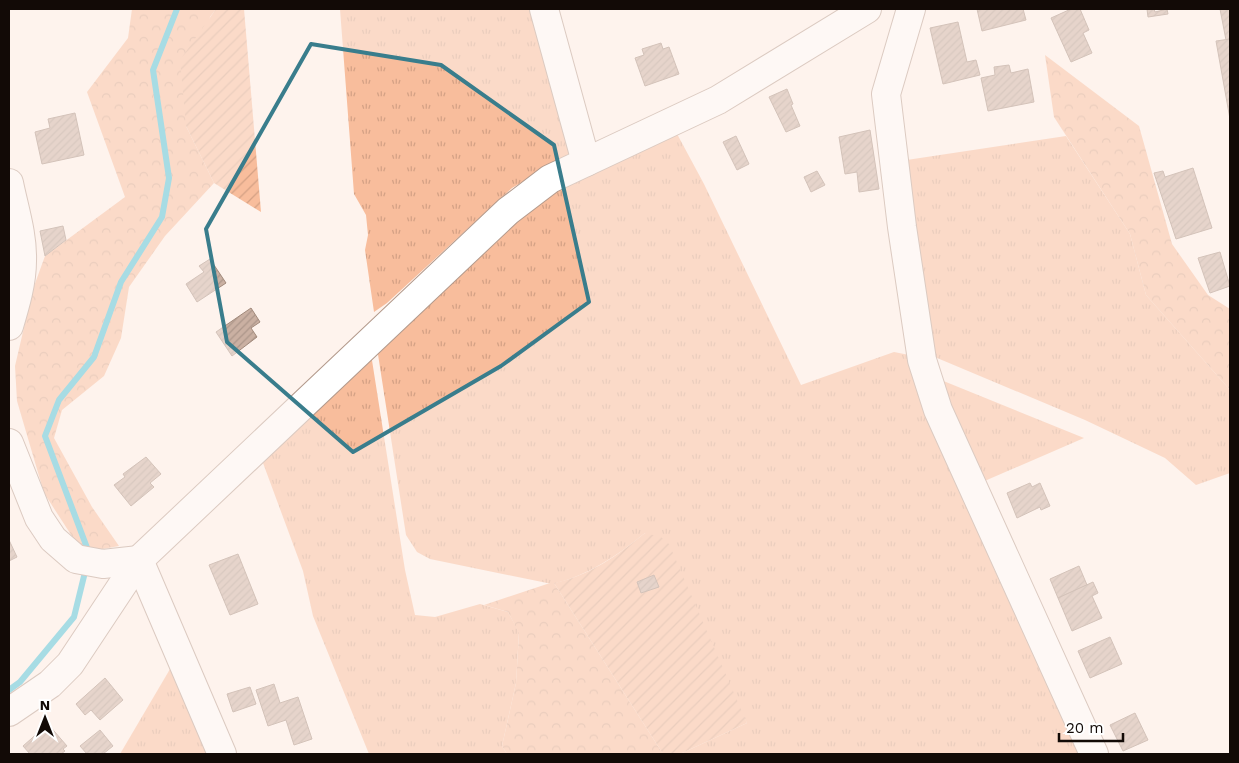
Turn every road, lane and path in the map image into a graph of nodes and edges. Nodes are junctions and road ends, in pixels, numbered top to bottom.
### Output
1 (544, 9) edge
2 (867, 9) edge
3 (911, 9) edge
4 (586, 162) junction
5 (9, 183) edge
6 (9, 326) edge
7 (9, 443) edge
8 (139, 560) junction
9 (9, 712) edge
10 (222, 754) edge
11 (1094, 754) edge

1 - 4 street
2 - 4 street
3 - 11 street
4 - 8 street
5 - 6 street
7 - 8 street
8 - 9 street
8 - 10 street

